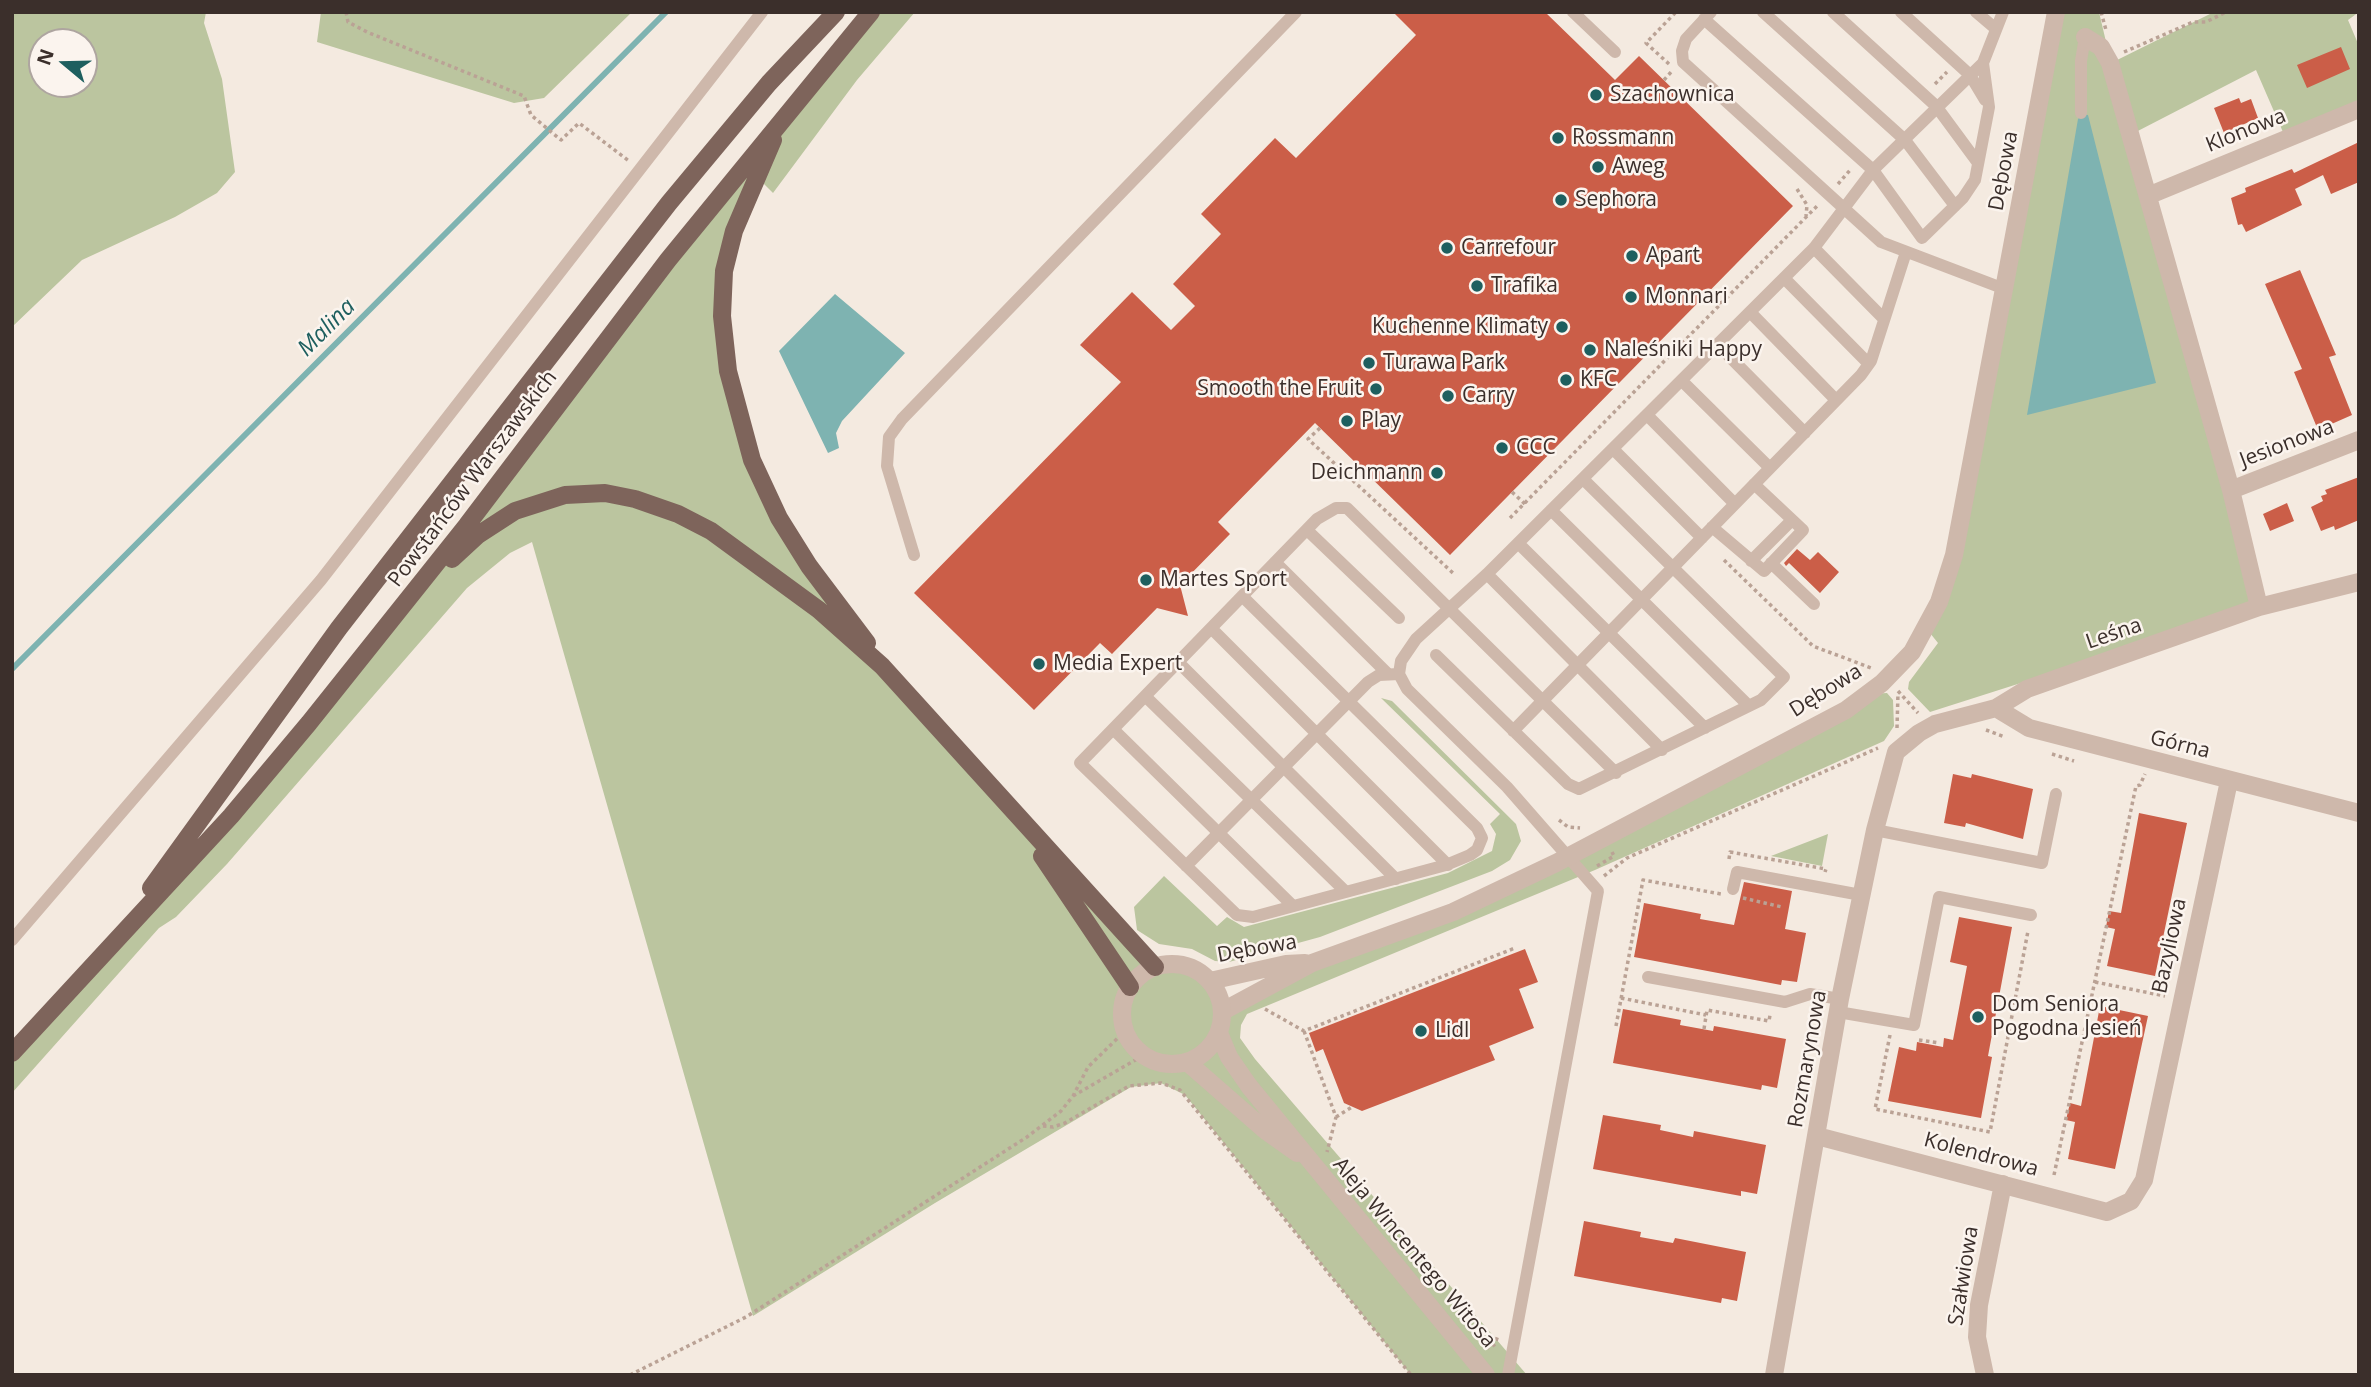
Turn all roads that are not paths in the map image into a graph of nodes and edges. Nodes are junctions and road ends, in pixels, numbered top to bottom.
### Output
1 (762, 12) edge
2 (836, 12) edge
3 (871, 12) edge
4 (1296, 12) edge
5 (1573, 12) edge
6 (1763, 12) edge
7 (1833, 12) edge
8 (1901, 12) edge
9 (1976, 12) edge
10 (2003, 12) edge
11 (2056, 12) edge
12 (1708, 16) edge
13 (1996, 29) junction
14 (2085, 37) joint
15 (1615, 52) dead end
16 (1983, 63) junction
17 (1970, 75) junction
18 (1936, 106) junction
19 (1989, 107) junction
20 (2359, 109) edge
21 (2081, 113) dead end
22 (786, 114) junction
23 (1905, 140) junction
24 (1978, 163) junction
25 (1873, 170) junction
26 (2150, 195) junction
27 (1955, 206) junction
28 (1844, 208) junction
29 (1814, 248) junction
30 (1906, 252) junction
31 (1784, 278) junction
32 (2003, 288) junction
33 (1750, 312) junction
34 (1883, 318) junction
35 (1718, 345) junction
36 (1869, 363) junction
37 (1682, 381) junction
38 (1836, 400) junction
39 (1647, 416) junction
40 (1805, 433) junction
41 (2359, 440) edge
42 (1614, 449) junction
43 (1770, 468) junction
44 (1583, 479) junction
45 (1754, 484) junction
46 (2231, 490) junction
47 (1735, 504) junction
48 (1551, 510) junction
49 (1792, 520) junction
50 (1712, 527) junction
51 (1307, 530) junction
52 (1702, 538) junction
53 (1518, 543) junction
54 (914, 555) dead end
55 (1751, 561) junction
56 (1275, 562) junction
57 (1771, 563) junction
58 (1673, 568) junction
59 (1487, 574) junction
60 (2359, 582) edge
61 (1242, 596) junction
62 (1641, 600) junction
63 (1814, 604) dead end
64 (1450, 607) junction
65 (2259, 607) junction
66 (1399, 618) dead end
67 (1211, 628) junction
68 (1609, 633) junction
69 (365, 655) junction
70 (1436, 655) dead end
71 (1178, 662) junction
72 (1577, 665) junction
73 (883, 666) junction
74 (1393, 674) junction
75 (1145, 696) junction
76 (1544, 700) junction
77 (1348, 701) junction
78 (1749, 706) junction
79 (1996, 708) junction
80 (1705, 728) junction
81 (1113, 729) junction
82 (1513, 731) junction
83 (1317, 733) junction
84 (1900, 748) joint
85 (1662, 750) junction
86 (1285, 766) junction
87 (1616, 773) junction
88 (2229, 780) junction
89 (2056, 794) dead end
90 (1251, 800) junction
91 (2359, 813) edge
92 (1027, 828) junction
93 (1875, 830) junction
94 (1219, 833) junction
95 (1568, 856) junction
96 (1448, 865) junction
97 (1186, 866) junction
98 (1396, 879) junction
99 (1346, 892) junction
100 (1728, 892) road end
101 (1861, 895) junction
102 (1293, 906) junction
103 (2031, 915) road end
104 (12, 940) edge
105 (97, 961) junction
106 (1312, 963) junction
107 (1156, 967) junction
108 (1648, 977) dead end
109 (1210, 981) junction
110 (1130, 988) junction
111 (1839, 1005) junction
112 (1223, 1011) junction
113 (1219, 1033) junction
114 (12, 1053) edge
115 (1187, 1062) junction
116 (1817, 1136) junction
117 (1307, 1160) junction
118 (2003, 1184) junction
119 (2131, 1200) joint
120 (1486, 1375) edge
121 (1508, 1375) edge
122 (1774, 1375) edge
123 (1985, 1375) edge

1 - 104 lane
2 - 105 main road, Powstańców Warszawskich
3 - 22 main road, Powstańców Warszawskich
4 - 54 lane
5 - 15 lane
6 - 23 lane
7 - 18 lane
8 - 17 lane
9 - 13 lane
10 - 13 lane
11 - 32 street, Dębowa
12 - 25 lane
12 - 28 lane
13 - 16 lane
14 - 21 lane
14 - 26 street
16 - 17 lane
16 - 19 lane
17 - 18 lane
17 - 19 lane
18 - 23 lane
18 - 24 lane
19 - 24 lane
20 - 26 street, Klonowa
22 - 69 main road, Powstańców Warszawskich
22 - 73 main road
23 - 25 lane
23 - 27 lane
24 - 27 lane
25 - 27 lane
25 - 28 lane
26 - 46 street
28 - 29 lane
28 - 30 lane
29 - 31 lane
29 - 34 lane
30 - 32 lane
30 - 34 lane
31 - 33 lane
31 - 36 lane
32 - 95 street, Dębowa
33 - 35 lane
33 - 38 lane
34 - 36 lane
35 - 37 lane
35 - 40 lane
36 - 38 lane
37 - 39 lane
37 - 43 lane
38 - 40 lane
39 - 42 lane
39 - 47 lane
40 - 43 lane
41 - 46 street, Jesionowa
42 - 44 lane
42 - 52 lane
43 - 45 lane
44 - 48 lane
44 - 58 lane
45 - 47 lane
45 - 49 lane
46 - 65 street
47 - 50 lane
48 - 53 lane
48 - 62 lane
49 - 55 lane
49 - 57 lane
50 - 52 lane
50 - 55 lane
51 - 56 lane
51 - 64 lane
51 - 66 lane
52 - 58 lane
53 - 59 lane
53 - 68 lane
55 - 57 lane
56 - 61 lane
56 - 74 lane
57 - 63 lane
58 - 62 lane
58 - 78 lane
59 - 64 lane
59 - 72 lane
60 - 65 street, Leśna
61 - 67 lane
61 - 77 lane
62 - 68 lane
62 - 78 lane
64 - 74 lane
64 - 76 lane
65 - 79 street, Leśna
67 - 71 lane
67 - 83 lane
68 - 72 lane
68 - 80 lane
69 - 73 main road
69 - 105 main road, Powstańców Warszawskich
70 - 82 lane
71 - 75 lane
71 - 86 lane
72 - 76 lane
72 - 85 lane
73 - 92 main road
74 - 77 lane
74 - 95 lane
75 - 81 lane
75 - 90 lane
76 - 82 lane
76 - 87 lane
77 - 83 lane
77 - 96 lane
78 - 80 lane
79 - 84 street, Leśna
79 - 88 street, Górna
80 - 85 lane
81 - 94 lane
81 - 97 lane
82 - 87 lane
83 - 86 lane
83 - 96 lane
84 - 93 street, Rozmarynowa
85 - 87 lane
86 - 90 lane
86 - 98 lane
88 - 91 street, Górna
88 - 119 street, Bazyliowa
89 - 93 lane
90 - 94 lane
90 - 99 lane
92 - 107 main road
92 - 110 main road
93 - 101 street, Rozmarynowa
94 - 97 lane
94 - 102 lane
95 - 106 street, Dębowa
95 - 121 lane
96 - 98 lane
97 - 102 lane
98 - 99 lane
99 - 102 lane
100 - 101 lane
101 - 111 street, Rozmarynowa
103 - 111 lane
105 - 114 main road, Powstańców Warszawskich
106 - 109 street, Dębowa
106 - 112 street, Dębowa
107 - 109 street
107 - 110 street
108 - 111 lane
109 - 112 street
110 - 115 street
111 - 116 street, Rozmarynowa
112 - 113 street
113 - 115 street
113 - 117 street, Aleja Wincentego Witosa
115 - 117 street, Aleja Wincentego Witosa
116 - 118 street, Kolendrowa
116 - 122 street, Rozmarynowa
117 - 120 street, Aleja Wincentego Witosa
118 - 119 street, Kolendrowa
118 - 123 street, Szałwiowa

